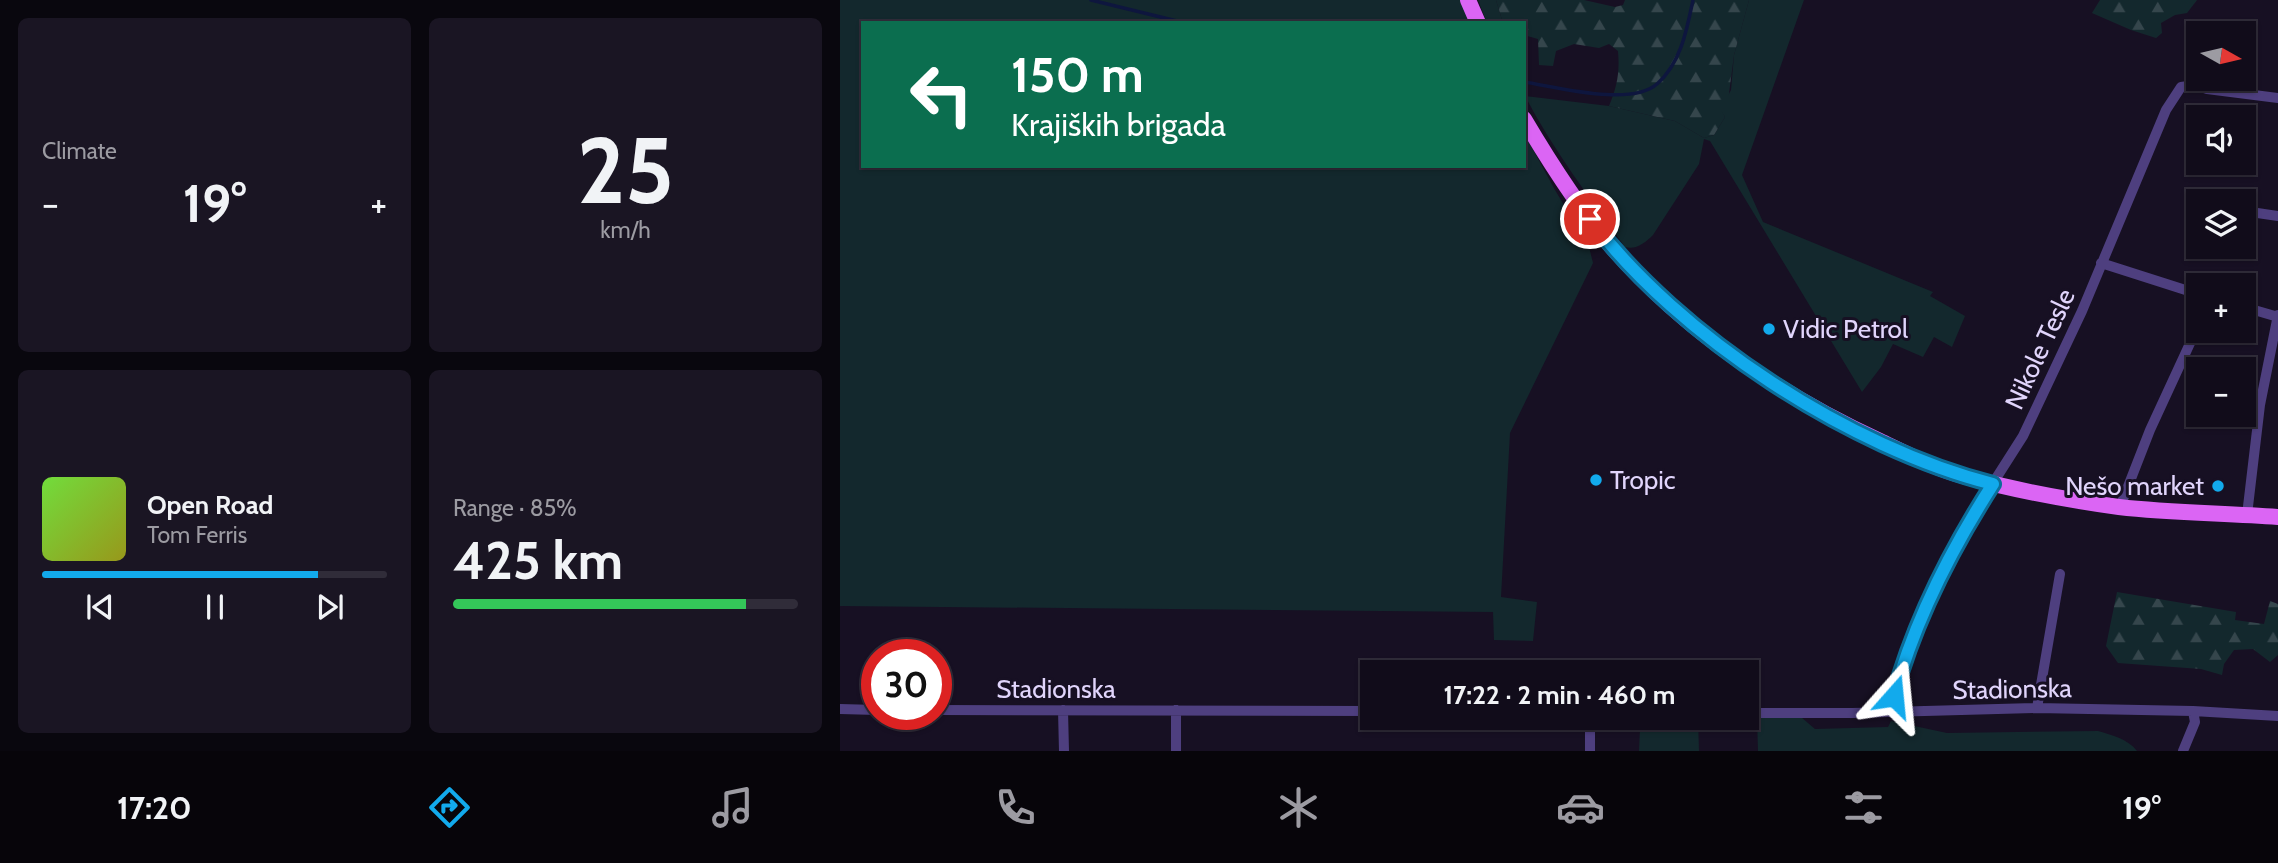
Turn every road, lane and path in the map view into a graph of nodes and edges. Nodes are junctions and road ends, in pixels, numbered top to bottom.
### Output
1 (1468, 0) edge
2 (1477, 21) edge
3 (2278, 98) edge
4 (1526, 122) edge
5 (2256, 213) edge
6 (2278, 216) edge
7 (2101, 263) junction
8 (2186, 290) edge
9 (2256, 310) edge
10 (2278, 316) edge
11 (2190, 343) edge
12 (1993, 484) junction
13 (2120, 507) junction
14 (2246, 515) junction
15 (2278, 517) edge
16 (2060, 574) dead end
17 (2036, 708) junction
18 (840, 709) edge
19 (861, 709) edge
20 (952, 710) edge
21 (1063, 710) junction
22 (1176, 710) junction
23 (1360, 711) edge
24 (2193, 711) junction
25 (1890, 712) junction
26 (1759, 713) edge
27 (2278, 716) edge
28 (1590, 730) edge
29 (1064, 751) edge
30 (1176, 751) edge
31 (1590, 751) edge
32 (2183, 751) edge

1 - 2 main road
3 - 7 street, Nikole Tesle
4 - 12 main road
5 - 6 street
7 - 8 street
7 - 12 street, Nikole Tesle
9 - 10 street
10 - 14 street
11 - 13 street
12 - 13 main road
12 - 25 street, Nikole Tesle
13 - 14 main road
14 - 15 main road
16 - 17 street
17 - 24 street, Stadionska
17 - 25 street, Stadionska
18 - 19 street
20 - 21 street, Stadionska
21 - 22 street, Stadionska
21 - 29 street
22 - 23 street, Stadionska
22 - 30 street
24 - 27 street, Stadionska
24 - 32 street
25 - 26 street, Stadionska
28 - 31 street

